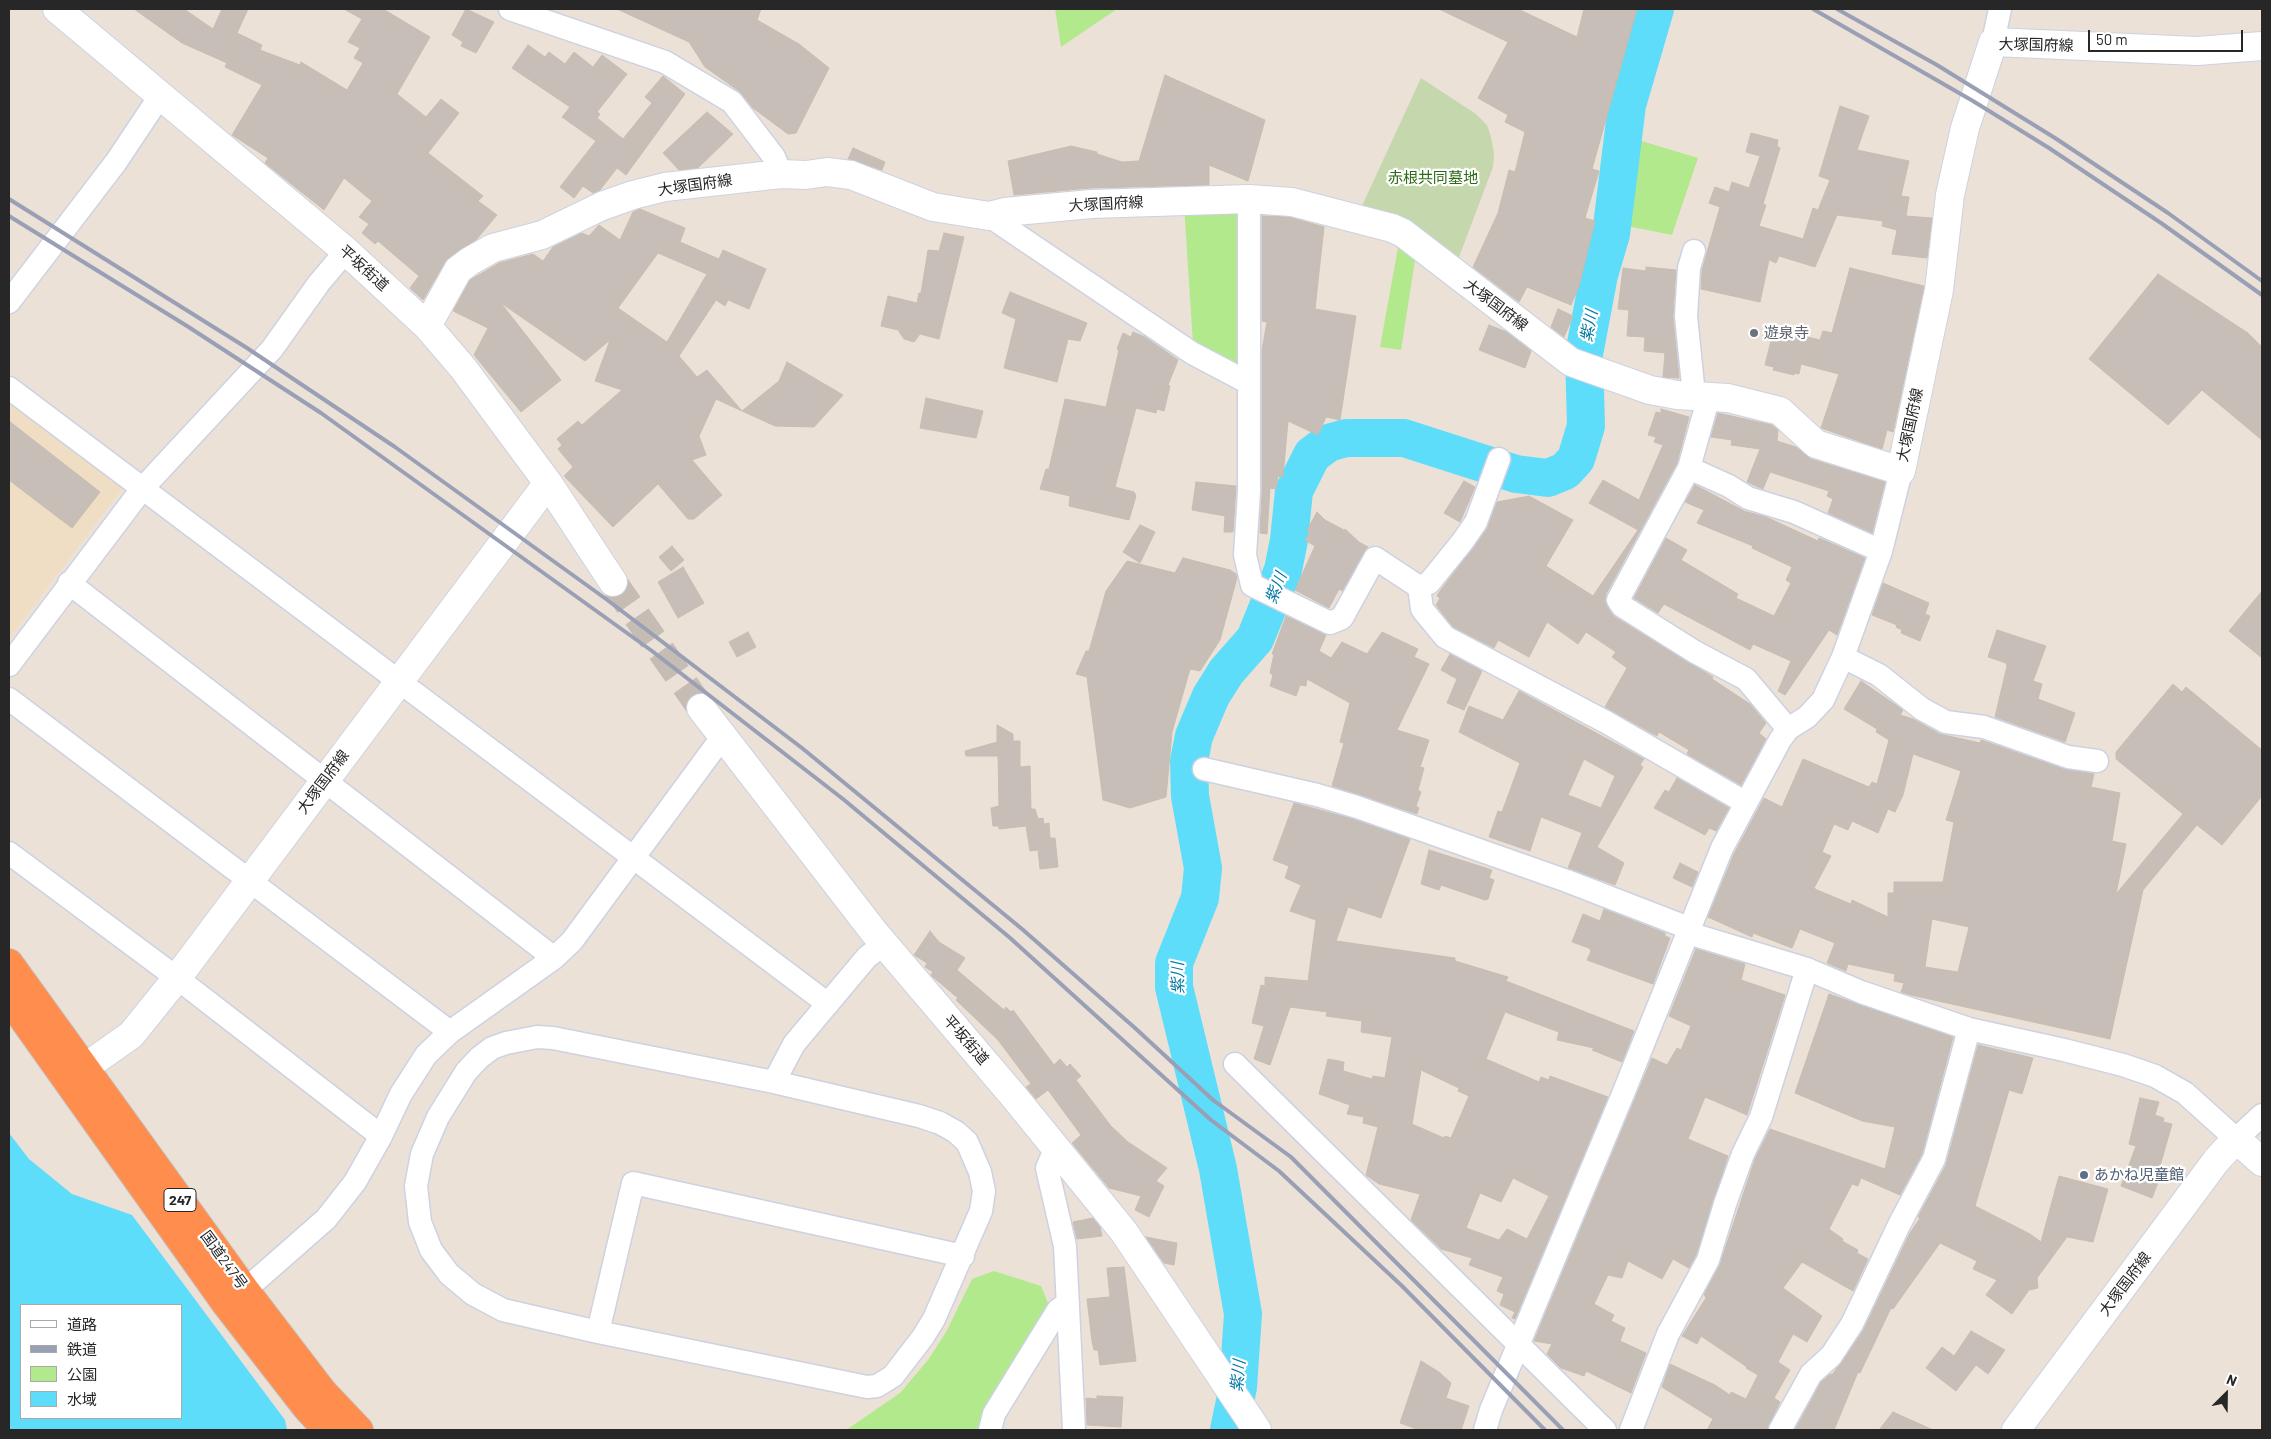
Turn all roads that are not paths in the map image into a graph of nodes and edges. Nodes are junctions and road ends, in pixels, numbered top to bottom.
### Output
1 (510, 9) edge
2 (2000, 9) edge
3 (59, 10) edge
4 (1993, 42) junction
5 (2262, 46) edge
6 (160, 96) junction
7 (782, 174) junction
8 (1249, 199) junction
9 (989, 216) junction
10 (346, 251) junction
11 (1694, 252) dead end
12 (17, 276) edge
13 (9, 302) edge
14 (427, 326) junction
15 (1249, 383) junction
16 (9, 388) edge
17 (1701, 396) junction
18 (1499, 459) dead end
19 (1689, 468) junction
20 (1901, 471) junction
21 (548, 483) junction
22 (142, 489) junction
23 (1881, 551) junction
24 (613, 582) tunnel mouth
25 (68, 583) junction
26 (1419, 588) junction
27 (1843, 658) junction
28 (9, 664) edge
29 (399, 681) junction
30 (9, 699) edge
31 (701, 708) tunnel mouth
32 (1788, 729) junction
33 (723, 736) junction
34 (2097, 761) dead end
35 (1204, 769) dead end
36 (325, 781) junction
37 (1746, 802) junction
38 (9, 853) edge
39 (633, 859) junction
40 (250, 879) junction
41 (1688, 933) junction
42 (884, 944) junction
43 (554, 958) junction
44 (9, 963) edge
45 (1807, 969) junction
46 (177, 978) junction
47 (9, 999) edge
48 (828, 1004) junction
49 (1969, 1029) junction
50 (450, 1032) junction
51 (1236, 1064) dead end
52 (84, 1068) junction
53 (774, 1082) junction
54 (2262, 1115) edge
55 (381, 1136) junction
56 (2236, 1139) junction
57 (1056, 1147) junction
58 (2262, 1162) edge
59 (963, 1256) junction
60 (245, 1290) junction
61 (1068, 1303) junction
62 (598, 1332) junction
63 (1517, 1345) junction
64 (1250, 1423) edge
65 (327, 1430) edge
66 (359, 1430) edge
67 (990, 1430) edge
68 (1074, 1430) edge
69 (1485, 1430) edge
70 (1605, 1430) edge
71 (1631, 1430) edge
72 (1780, 1430) edge
73 (2016, 1430) edge

1 - 7 street
2 - 4 street
3 - 6 main road, 平坂街道
4 - 5 main road, 大塚国府線
4 - 20 main road, 大塚国府線
6 - 10 main road, 平坂街道
6 - 12 street
7 - 9 main road, 大塚国府線
7 - 14 main road, 大塚国府線
8 - 9 main road, 大塚国府線
8 - 15 street
8 - 17 main road, 大塚国府線
9 - 15 street
10 - 14 main road, 平坂街道
10 - 22 street
11 - 17 street
12 - 13 street
14 - 21 main road, 平坂街道
15 - 26 street
16 - 22 street
17 - 19 street
17 - 20 main road, 大塚国府線
18 - 26 street
19 - 23 street
19 - 32 street
20 - 23 street
21 - 24 main road, 平坂街道
21 - 29 main road, 大塚国府線
22 - 25 street
22 - 29 street
23 - 27 street
25 - 28 street
25 - 36 street
26 - 37 street
27 - 32 street
27 - 34 street
29 - 36 main road, 大塚国府線
29 - 39 street
30 - 40 street
31 - 33 main road, 平坂街道
32 - 37 street
33 - 39 street
33 - 42 main road, 平坂街道
35 - 41 street
36 - 40 main road, 大塚国府線
36 - 43 street
37 - 41 street
38 - 46 street
39 - 43 street
39 - 48 street
40 - 46 main road, 大塚国府線
40 - 50 street
41 - 45 street
41 - 63 street
42 - 48 street
42 - 57 main road, 平坂街道
43 - 50 street
44 - 52 highway, 国道247号 / 247
45 - 49 street
45 - 71 street
46 - 52 main road, 大塚国府線
46 - 55 street
47 - 65 highway, 国道247号 / 247
48 - 53 street
49 - 56 street
49 - 72 street
50 - 55 street
51 - 63 street
52 - 60 highway, 国道247号 / 247
53 - 59 street
53 - 62 street
54 - 56 street
55 - 60 street
56 - 58 main road
56 - 73 main road, 大塚国府線
57 - 61 street
57 - 64 main road, 平坂街道
59 - 62 street
59 - 62 street
60 - 66 highway, 国道247号 / 247
61 - 67 street
61 - 68 street
63 - 69 street
63 - 70 street

